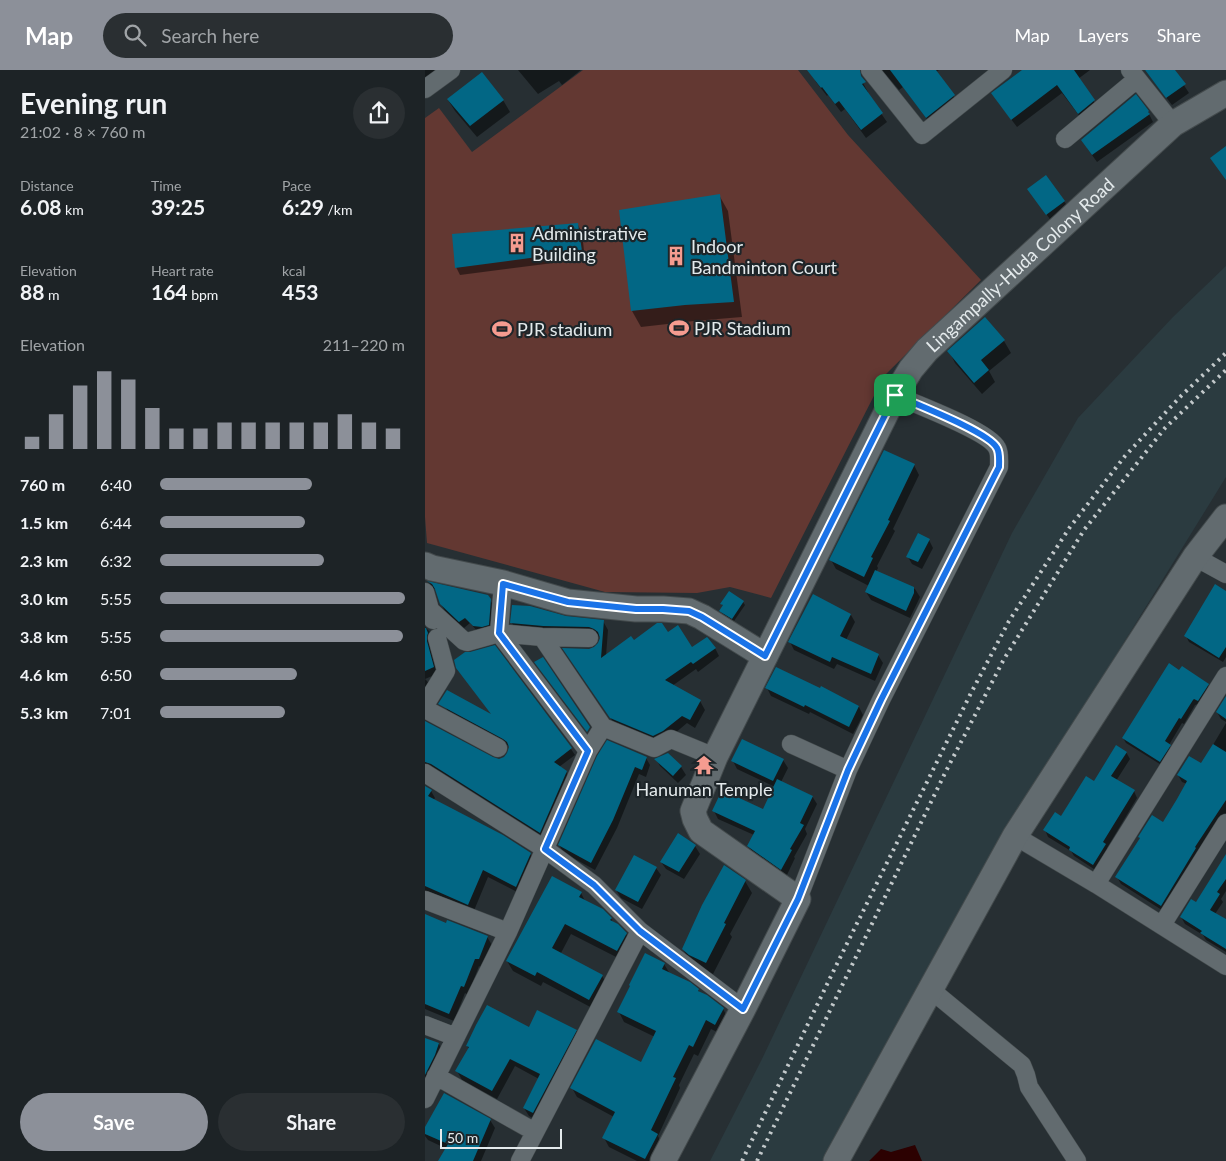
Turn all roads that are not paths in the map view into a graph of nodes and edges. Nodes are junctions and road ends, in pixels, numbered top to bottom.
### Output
1 (451, 70) edge
2 (870, 70) edge
3 (1003, 70) edge
4 (1133, 74) edge
5 (425, 89) edge
6 (1226, 93) edge
7 (1173, 124) junction
8 (1065, 139) dead end
9 (895, 395) junction
10 (1226, 517) edge
11 (1195, 557) junction
12 (425, 564) edge
13 (1226, 574) edge
14 (503, 584) junction
15 (425, 592) edge
16 (430, 610) junction
17 (499, 633) junction
18 (542, 637) junction
19 (589, 638) dead end
20 (431, 640) edge
21 (765, 656) junction
22 (1226, 676) edge
23 (425, 705) edge
24 (425, 709) edge
25 (603, 727) junction
26 (791, 744) dead end
27 (498, 748) dead end
28 (588, 751) junction
29 (715, 757) junction
30 (848, 770) junction
31 (425, 773) edge
32 (1226, 823) edge
33 (1015, 836) junction
34 (545, 849) junction
35 (1096, 884) junction
36 (798, 899) junction
37 (425, 900) edge
38 (1162, 926) junction
39 (640, 931) junction
40 (508, 932) junction
41 (1225, 964) edge
42 (930, 989) junction
43 (743, 1009) junction
44 (425, 1025) edge
45 (456, 1037) junction
46 (436, 1076) junction
47 (425, 1099) edge
48 (535, 1132) junction
49 (520, 1161) edge
50 (663, 1161) edge
51 (835, 1161) edge
52 (1077, 1161) edge

1 - 5 street
2 - 3 street
4 - 7 street
4 - 8 street
6 - 7 street, Lingampally-Huda Colony Road
7 - 9 street, Lingampally-Huda Colony Road
9 - 21 street, Lingampally-Huda Colony Road
9 - 30 street
10 - 11 street
11 - 13 street
11 - 33 street
12 - 14 street
14 - 17 street
14 - 21 street
15 - 16 street
16 - 17 street
16 - 20 street
17 - 18 street
17 - 28 street
18 - 19 street
18 - 25 street
20 - 23 street
21 - 29 street, Lingampally-Huda Colony Road
22 - 35 street
24 - 27 street
25 - 28 street
25 - 29 street
26 - 30 street
28 - 34 street
29 - 36 street, Lingampally-Huda Colony Road
30 - 36 street
31 - 34 street
32 - 38 street
33 - 35 street
33 - 42 street
34 - 39 street
34 - 40 street
35 - 38 street
36 - 43 street
37 - 40 street
38 - 41 street
39 - 43 street
39 - 48 street
40 - 45 street
42 - 51 street
42 - 52 street
43 - 50 street
44 - 45 street
45 - 46 street
46 - 47 street
46 - 48 street
48 - 49 street

